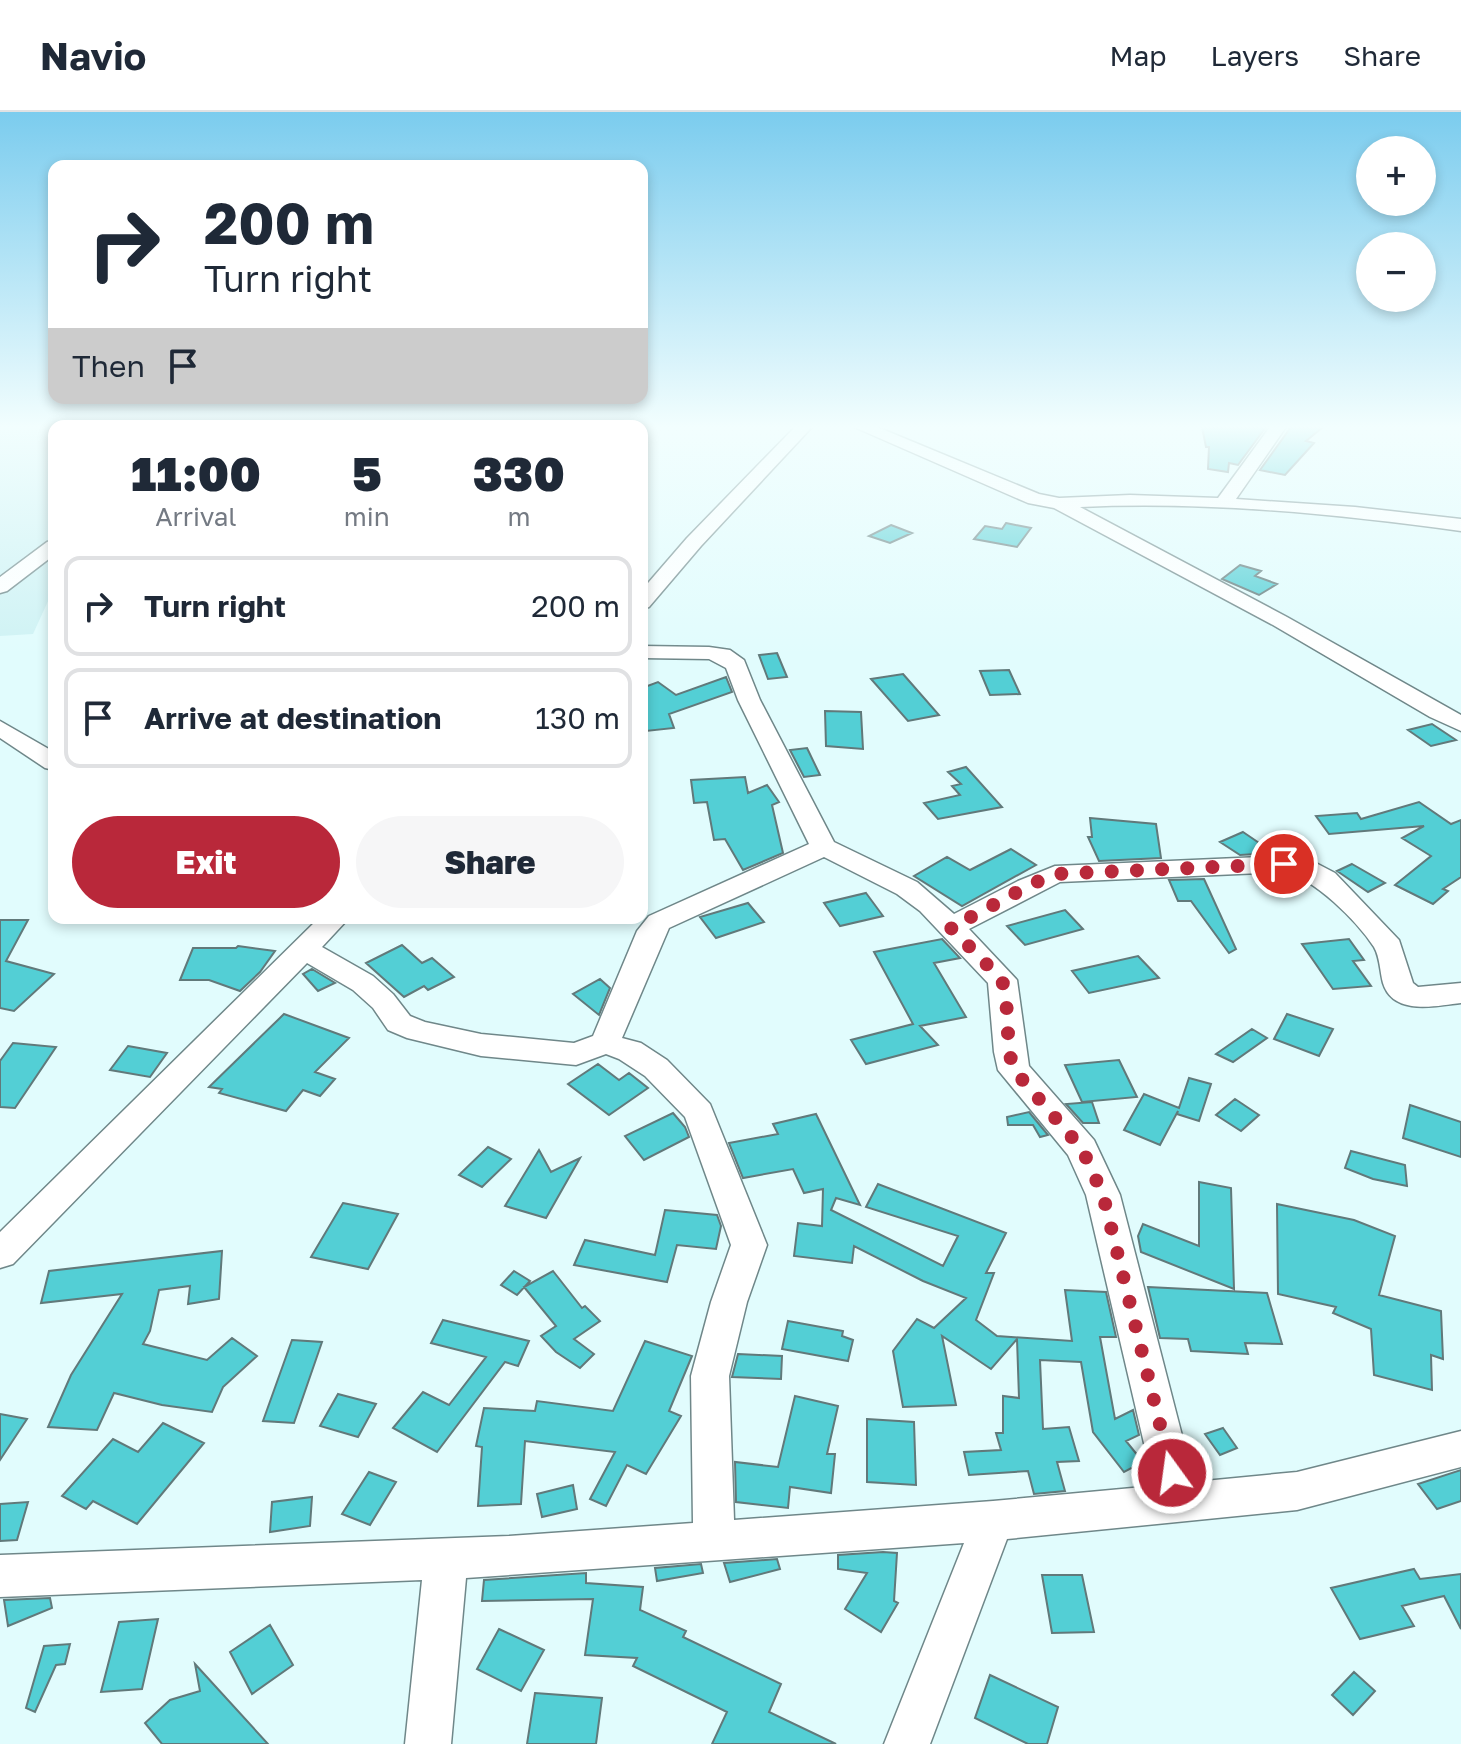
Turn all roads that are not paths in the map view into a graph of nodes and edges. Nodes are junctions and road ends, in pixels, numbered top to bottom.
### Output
1 (731, 503) edge
2 (1059, 503) edge
3 (1196, 503) edge
4 (1223, 504) joint
5 (1461, 525) edge
6 (48, 537) edge
7 (48, 551) edge
8 (0, 573) edge
9 (0, 587) edge
10 (648, 596) edge
11 (648, 652) edge
12 (1461, 724) edge
13 (0, 728) edge
14 (48, 759) edge
15 (824, 847) junction
16 (323, 924) edge
17 (950, 927) junction
18 (305, 950) junction
19 (1461, 993) edge
20 (605, 1043) junction
21 (0, 1254) edge
22 (1461, 1449) edge
23 (1179, 1504) junction
24 (993, 1521) junction
25 (714, 1542) junction
26 (446, 1558) junction
27 (0, 1576) edge
28 (428, 1744) edge
29 (907, 1744) edge

1 - 10 street
2 - 12 street
3 - 4 street
4 - 5 street
6 - 8 street
7 - 9 street
11 - 15 street
13 - 14 street
15 - 17 street
15 - 20 street
16 - 18 street
17 - 19 street
17 - 23 street
18 - 20 street
18 - 21 street
20 - 25 street
22 - 23 street
23 - 24 street
24 - 25 street
24 - 29 street
25 - 26 street
26 - 27 street
26 - 28 street

